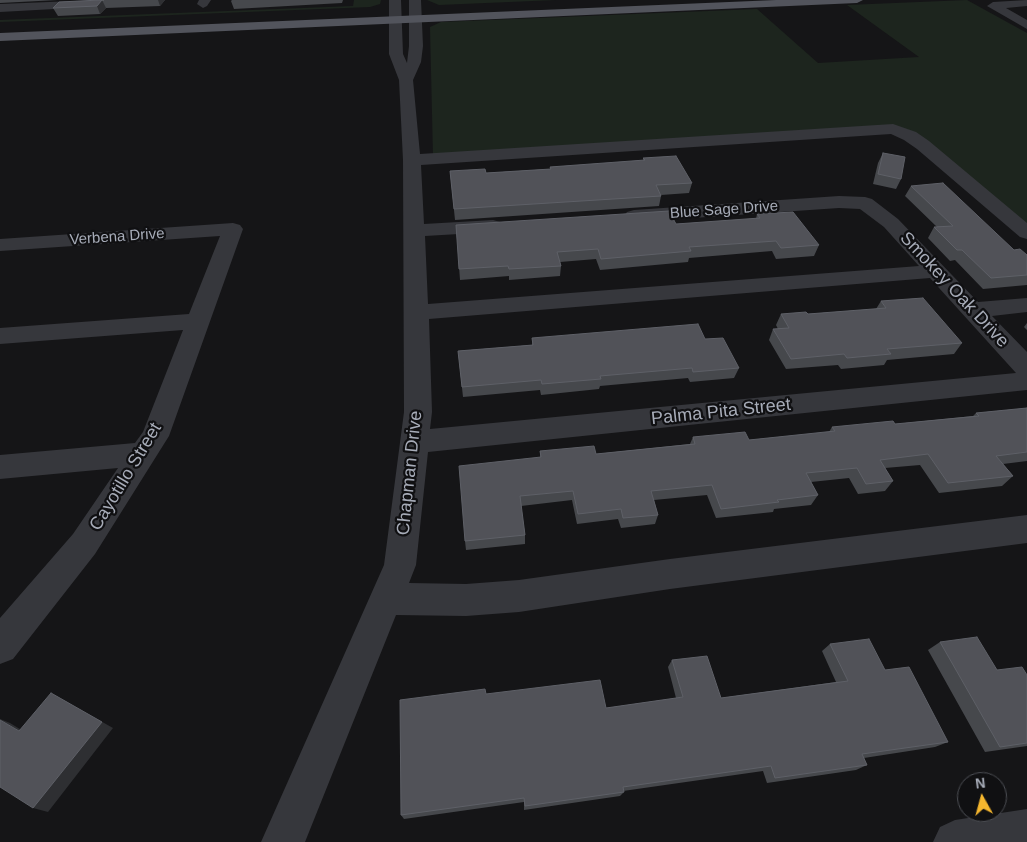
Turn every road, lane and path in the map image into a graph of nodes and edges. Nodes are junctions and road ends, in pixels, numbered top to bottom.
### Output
1 (121, 0) edge
2 (630, 0) edge
3 (857, 0) edge
4 (761, 2) edge
5 (1027, 3) edge
6 (31, 6) edge
7 (0, 8) edge
8 (395, 10) edge
9 (415, 10) edge
10 (166, 25) junction
11 (1027, 25) edge
12 (0, 26) edge
13 (0, 37) edge
14 (406, 80) junction
15 (412, 160) junction
16 (880, 213) joint
17 (612, 217) edge
18 (514, 224) edge
19 (233, 229) joint
20 (415, 231) junction
21 (1027, 233) edge
22 (0, 245) edge
23 (936, 271) junction
24 (1027, 304) edge
25 (972, 310) junction
26 (417, 312) junction
27 (198, 321) junction
28 (0, 336) edge
29 (1027, 368) edge
30 (1027, 381) edge
31 (414, 442) junction
32 (143, 454) junction
33 (0, 467) edge
34 (1027, 529) edge
35 (386, 599) junction
36 (0, 646) edge
37 (1027, 831) edge
38 (284, 842) edge
39 (955, 842) edge

1 - 6 street
2 - 9 main road
3 - 4 main road
4 - 9 main road
5 - 11 street
6 - 7 street
8 - 9 main road
8 - 10 main road
8 - 14 street, Chapman Drive
9 - 14 street, Chapman Drive
10 - 12 main road
10 - 13 main road
14 - 15 street, Chapman Drive
15 - 20 street, Chapman Drive
15 - 21 street
16 - 17 street, Blue Sage Drive
16 - 23 street, Smokey Oak Drive
18 - 20 street
19 - 22 street, Verbena Drive
19 - 27 street, Cayotillo Street
20 - 26 street, Chapman Drive
23 - 25 street, Smokey Oak Drive
23 - 26 street
24 - 25 street
25 - 29 street, Smokey Oak Drive
26 - 31 street, Chapman Drive
27 - 28 street
27 - 32 street, Cayotillo Street
30 - 31 street, Palma Pita Street
31 - 35 street, Chapman Drive
32 - 33 street
32 - 36 street, Cayotillo Street
34 - 35 street
35 - 38 street, Chapman Drive
37 - 39 street

